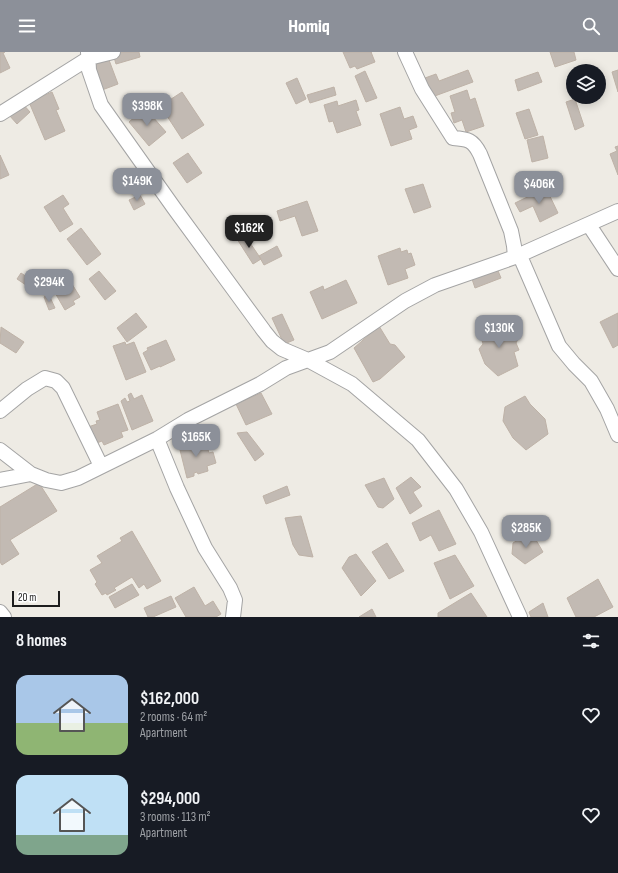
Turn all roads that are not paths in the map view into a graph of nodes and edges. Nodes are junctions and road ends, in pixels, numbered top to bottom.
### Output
1 (113, 52) edge
2 (405, 52) edge
3 (89, 55) edge
4 (0, 113) edge
5 (618, 211) edge
6 (589, 225) junction
7 (517, 257) junction
8 (618, 269) edge
9 (308, 360) junction
10 (0, 411) edge
11 (618, 435) edge
12 (157, 439) junction
13 (0, 450) edge
14 (101, 466) junction
15 (31, 474) junction
16 (0, 480) edge
17 (0, 612) edge
18 (4, 617) edge
19 (233, 617) edge
20 (520, 617) edge

1 - 3 street
2 - 7 street
3 - 4 street
3 - 9 street
5 - 6 street
6 - 7 street
6 - 8 street
7 - 9 street
7 - 11 street
9 - 12 street
9 - 20 street
10 - 14 street
12 - 14 street
12 - 19 street
13 - 15 street
14 - 15 street
15 - 16 street
17 - 18 street

